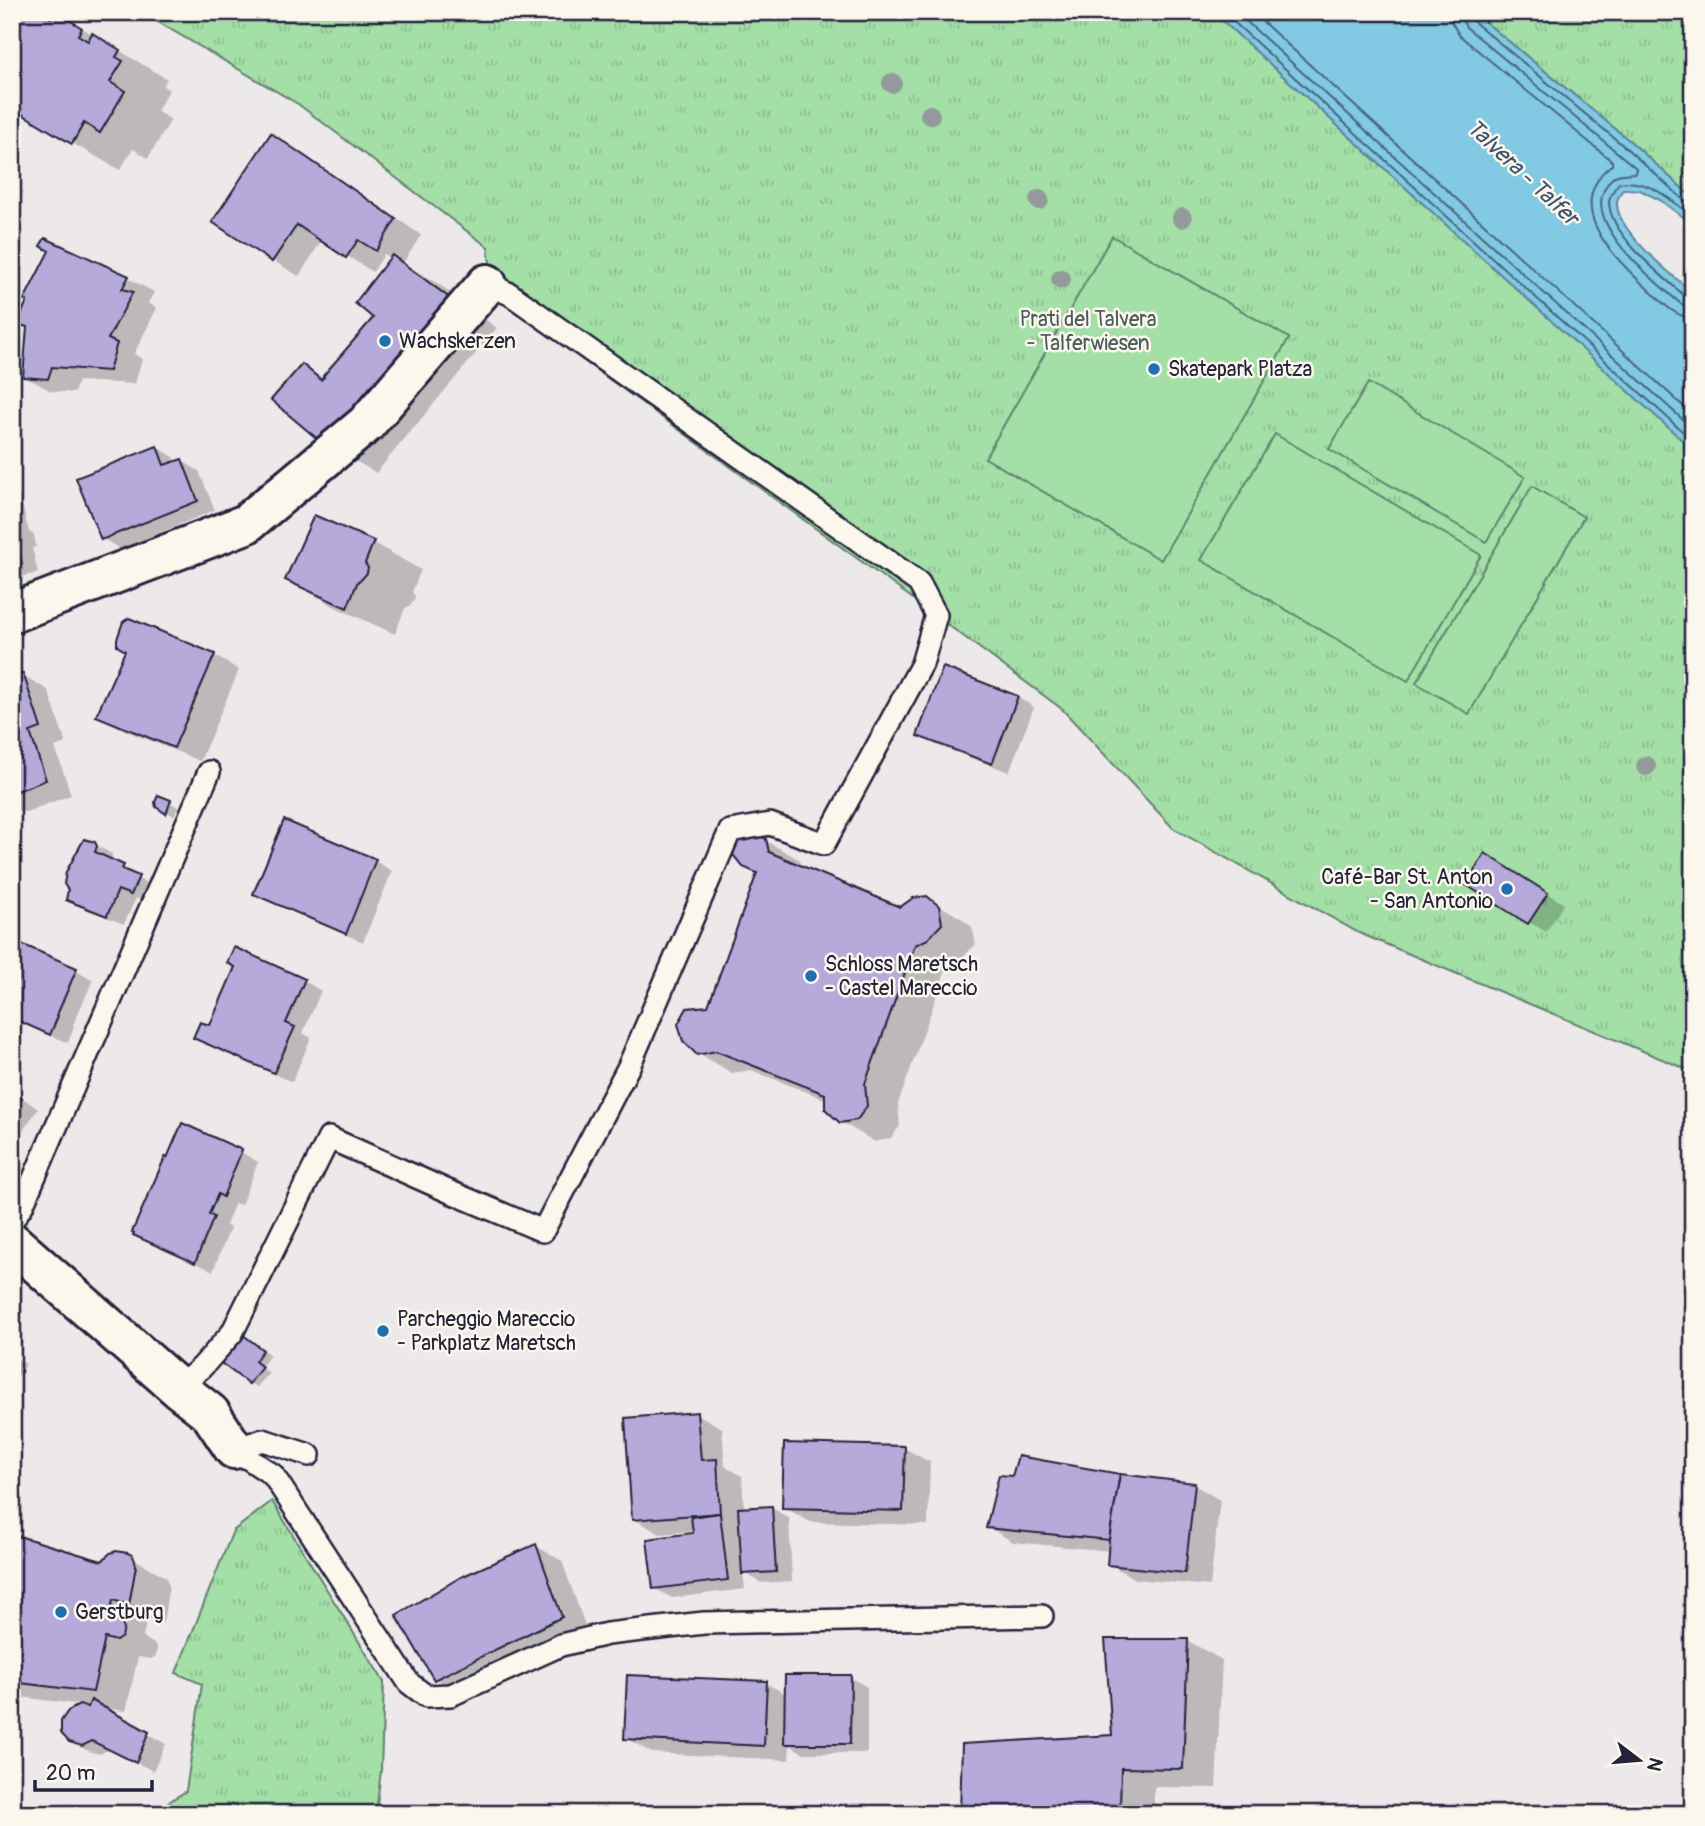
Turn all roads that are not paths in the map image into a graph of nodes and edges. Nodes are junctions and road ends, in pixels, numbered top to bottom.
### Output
1 (487, 284) joint
2 (12, 613) edge
3 (209, 772) dead end
4 (12, 1221) edge
5 (12, 1242) edge
6 (178, 1388) junction
7 (234, 1449) junction
8 (309, 1455) dead end
9 (1042, 1616) dead end

1 - 2 street
1 - 6 lane
3 - 4 lane
5 - 6 street
6 - 7 street
7 - 8 lane
7 - 9 lane

